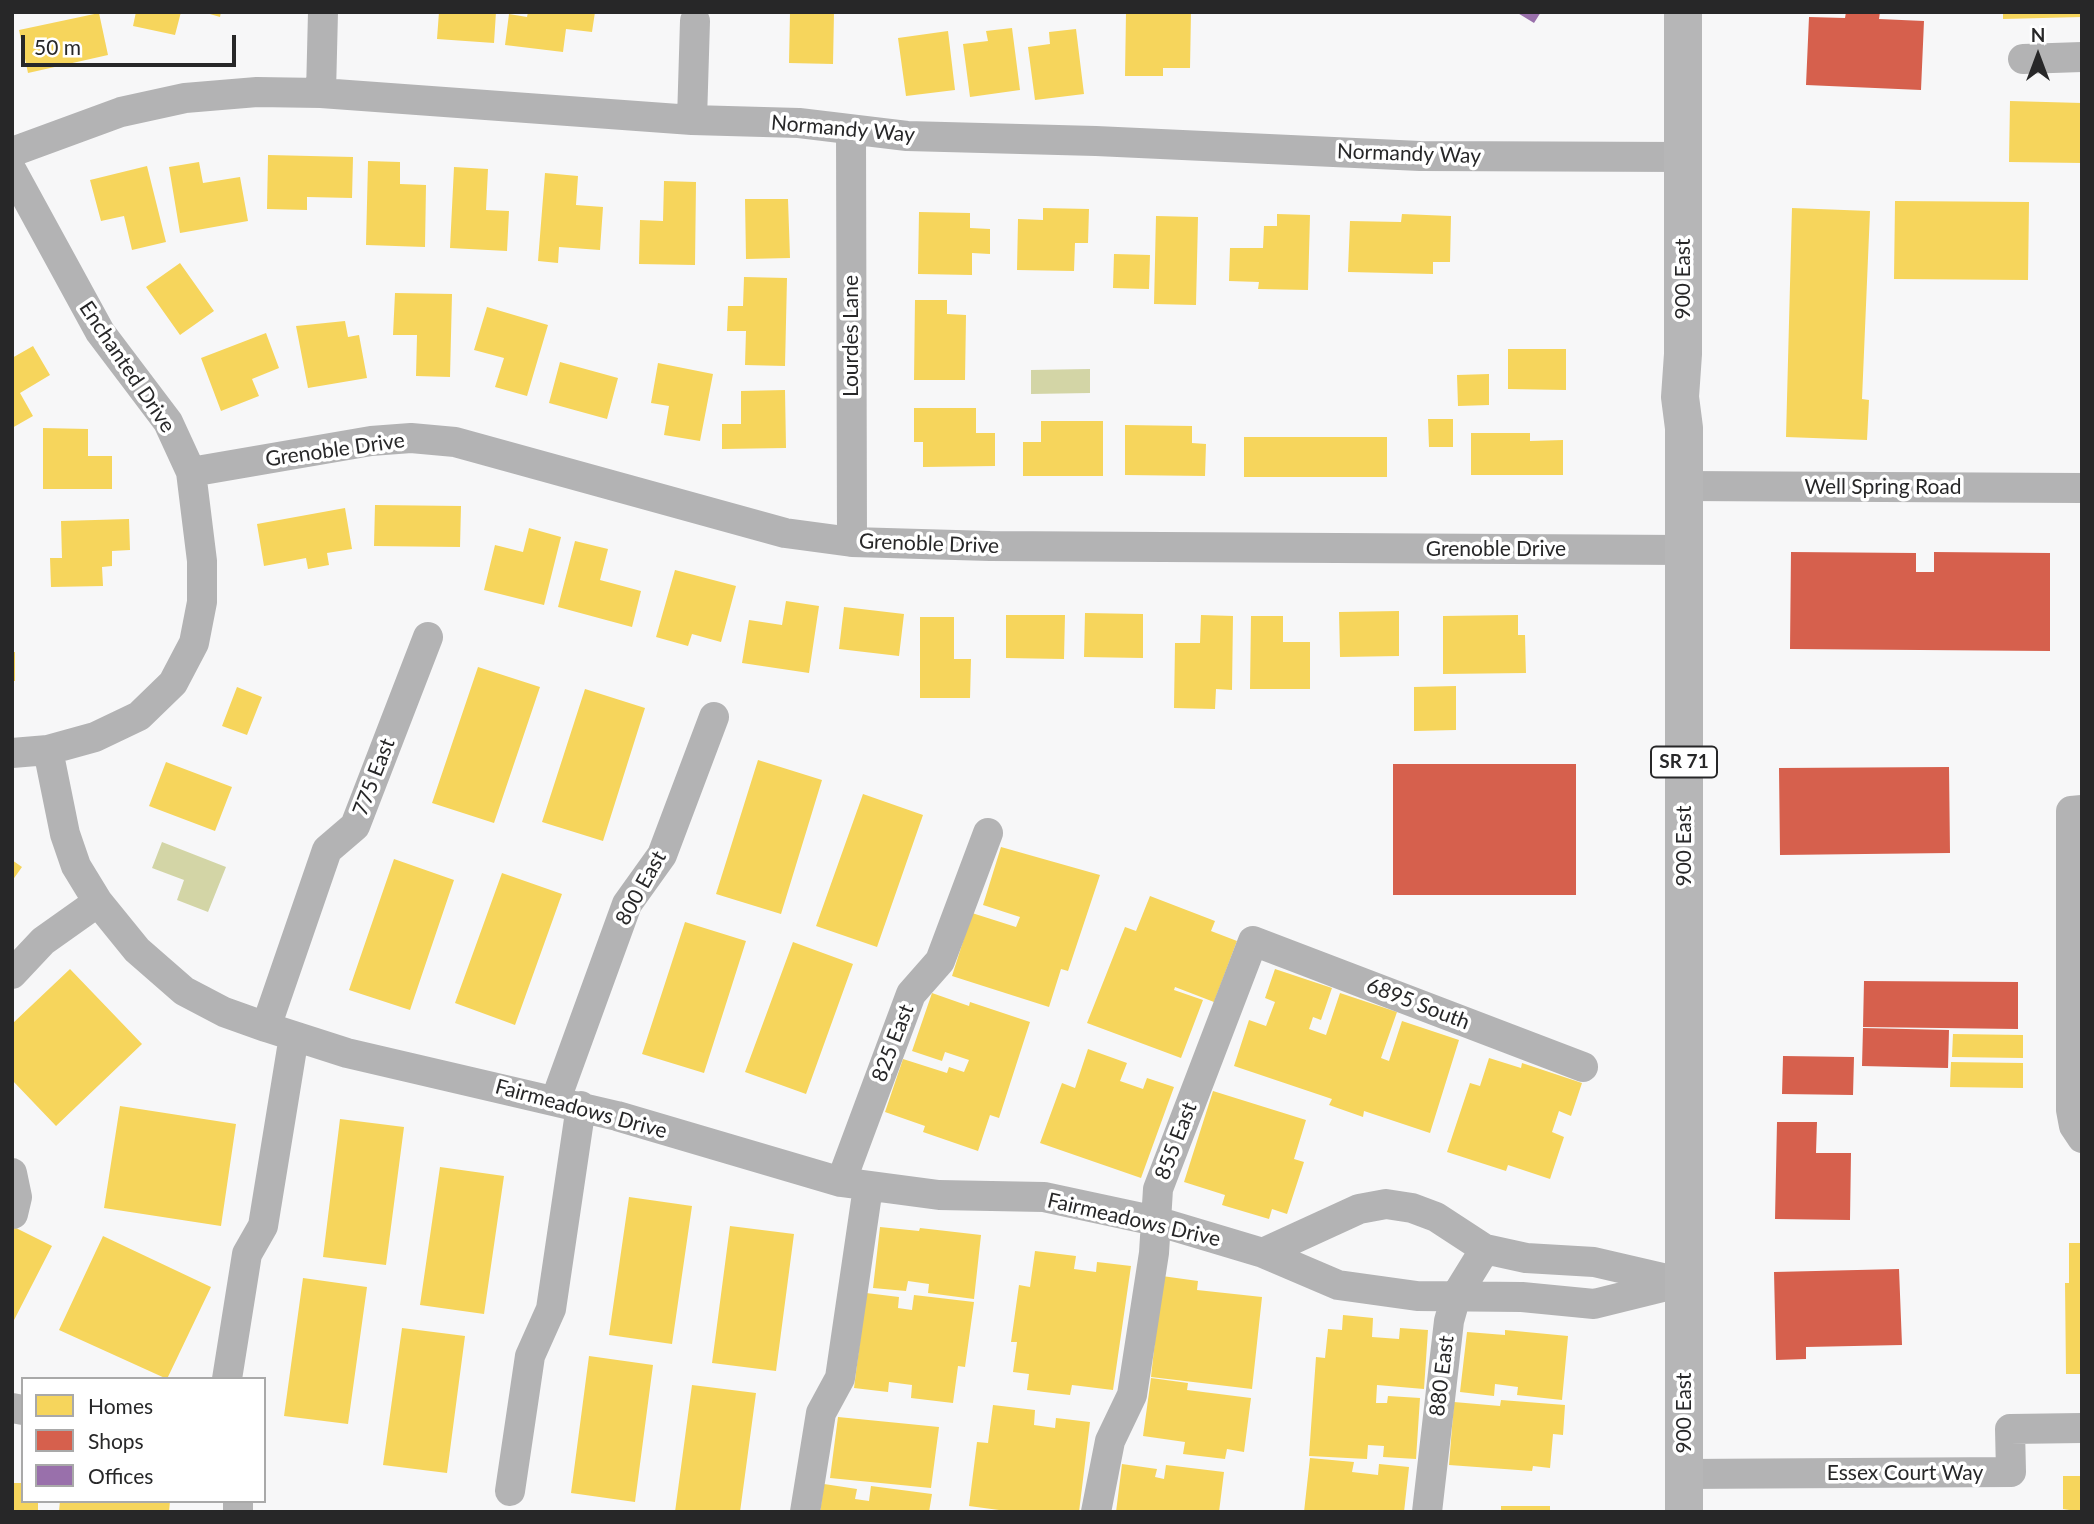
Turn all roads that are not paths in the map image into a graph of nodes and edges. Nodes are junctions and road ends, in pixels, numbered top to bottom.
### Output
1 (323, 12) edge
2 (1683, 12) edge
3 (695, 21) dead end
4 (2082, 57) edge
5 (2024, 59) dead end
6 (321, 93) junction
7 (692, 120) junction
8 (851, 130) junction
9 (12, 152) edge
10 (1683, 157) junction
11 (12, 171) edge
12 (191, 472) junction
13 (1683, 486) junction
14 (2082, 488) edge
15 (852, 542) junction
16 (1684, 550) junction
17 (428, 637) dead end
18 (713, 717) dead end
19 (48, 750) junction
20 (12, 753) edge
21 (2082, 810) edge
22 (988, 833) dead end
23 (98, 902) junction
24 (1253, 941) joint
25 (12, 974) edge
26 (280, 1032) junction
27 (1583, 1067) dead end
28 (569, 1103) junction
29 (2082, 1139) edge
30 (12, 1172) edge
31 (854, 1184) junction
32 (13, 1214) edge
33 (1156, 1221) junction
34 (1485, 1249) junction
35 (1264, 1252) junction
36 (1683, 1282) junction
37 (1457, 1296) junction
38 (227, 1377) edge
39 (2082, 1428) edge
40 (1684, 1474) junction
41 (510, 1491) dead end
42 (805, 1512) edge
43 (1096, 1512) edge
44 (1427, 1512) edge
45 (1684, 1512) edge

1 - 6 street
2 - 10 main road, 900 East / SR 71
3 - 7 street
4 - 5 street
6 - 7 street, Normandy Way
6 - 9 street, Normandy Way
7 - 8 street, Normandy Way
8 - 10 street, Normandy Way
8 - 15 street, Lourdes Lane
10 - 13 main road, 900 East / SR 71
11 - 12 street, Enchanted Drive
12 - 15 street, Grenoble Drive
12 - 19 street, Enchanted Drive
13 - 14 street, Well Spring Road
13 - 16 main road, 900 East / SR 71
15 - 16 street, Grenoble Drive
16 - 36 main road, 900 East / SR 71
17 - 26 street, 775 East
18 - 28 street, 800 East
19 - 20 street, Enchanted Drive
19 - 23 street, Fairmeadows Drive
21 - 29 street
22 - 31 street, 825 East
23 - 25 street
23 - 26 street, Fairmeadows Drive
24 - 27 street, 6895 South
24 - 33 street, 855 East
26 - 28 street, Fairmeadows Drive
26 - 38 street, 775 East
28 - 31 street, Fairmeadows Drive
28 - 41 street, 800 East
30 - 32 street
31 - 33 street, Fairmeadows Drive
31 - 42 street, 825 East
33 - 35 street, Fairmeadows Drive
33 - 43 street, 855 East
34 - 35 street
34 - 36 street
34 - 37 street, 880 East
35 - 37 street, Fairmeadows Drive
36 - 37 street, Fairmeadows Drive
36 - 40 main road, 900 East / SR 71
37 - 44 street, 880 East
39 - 40 street, Essex Court Way
40 - 45 main road, 900 East / SR 71

